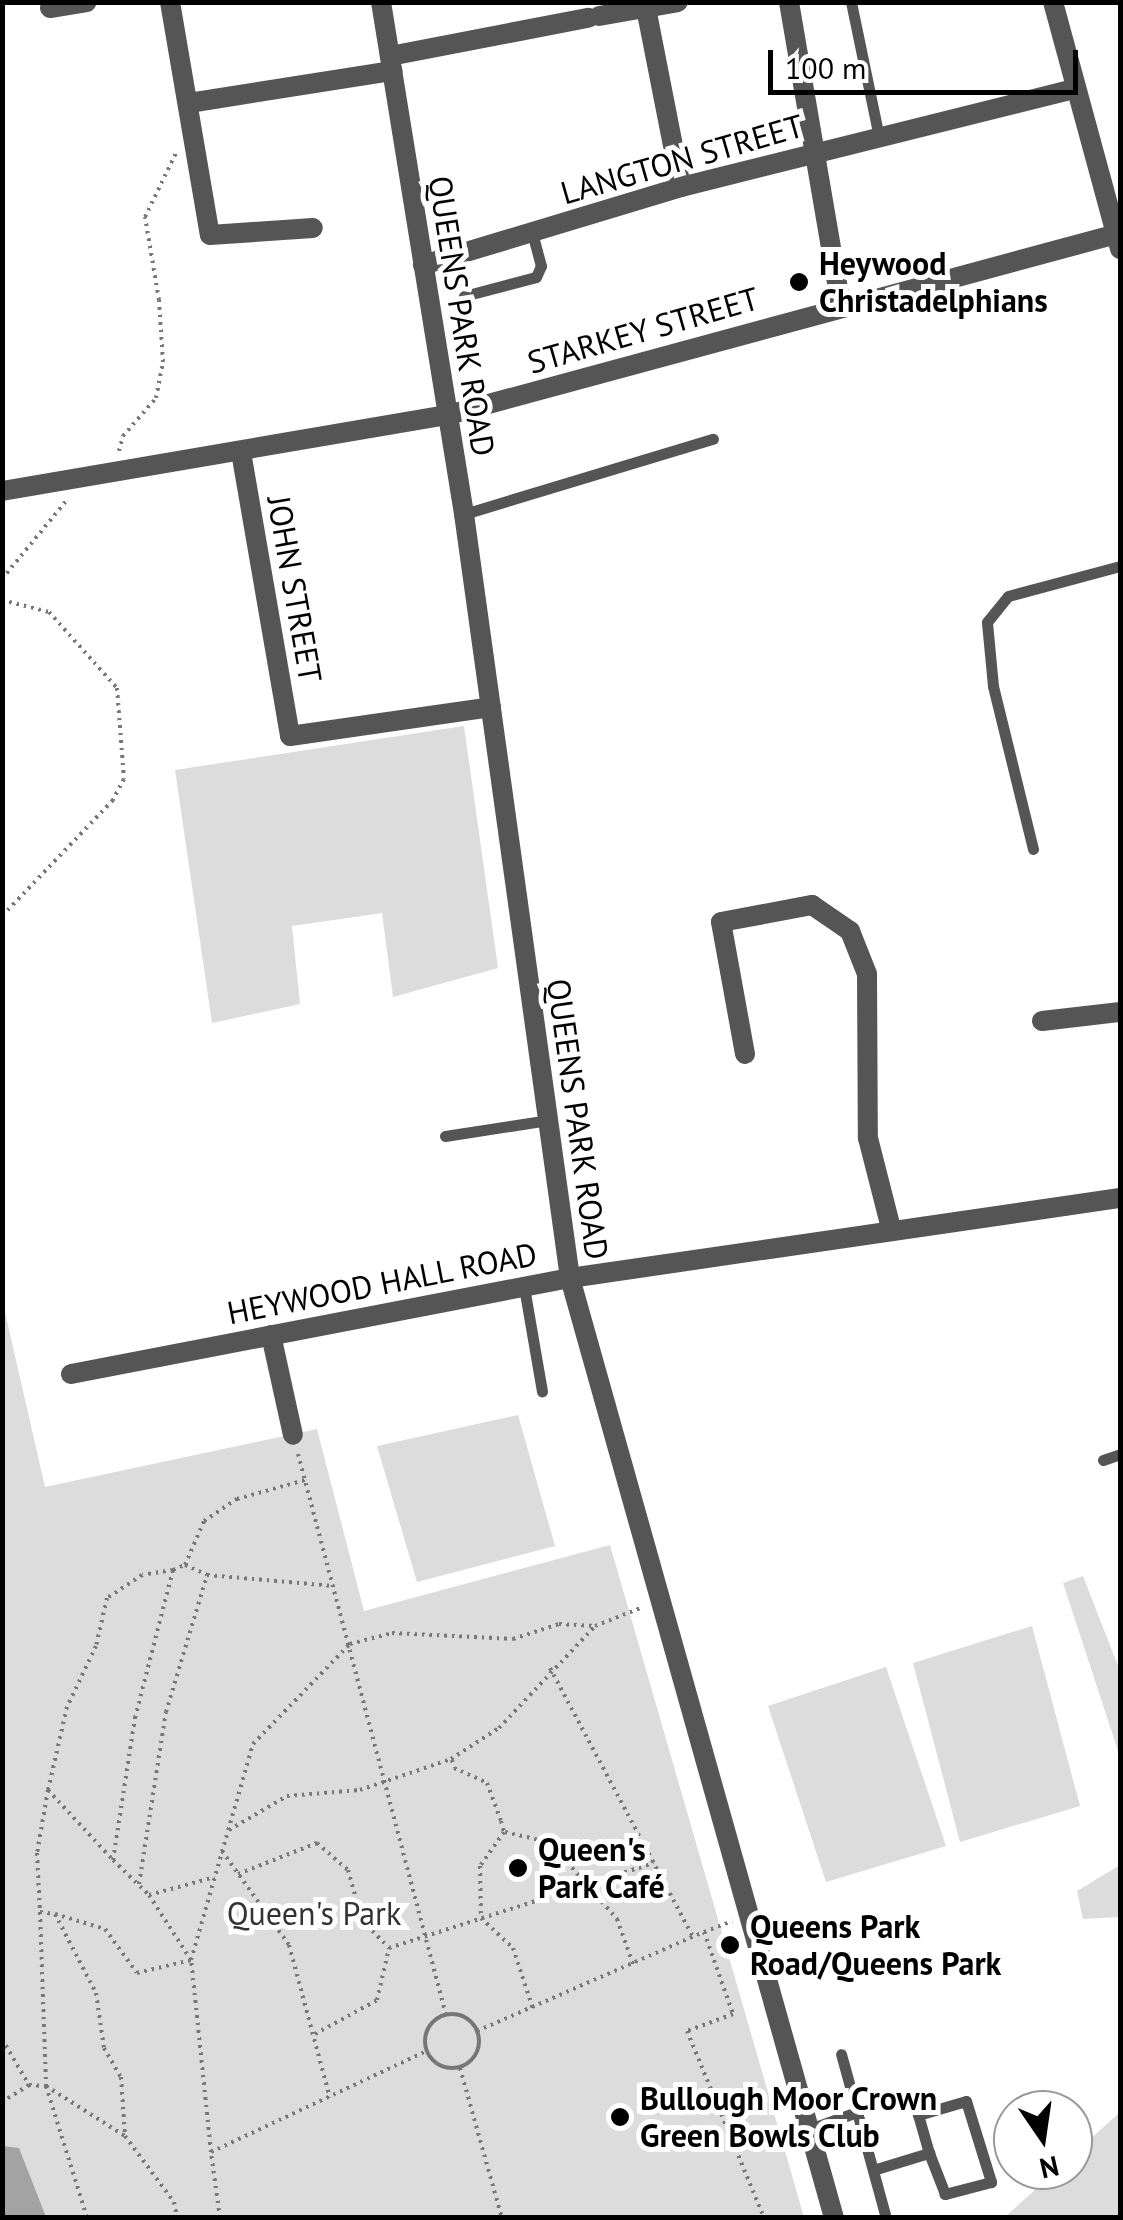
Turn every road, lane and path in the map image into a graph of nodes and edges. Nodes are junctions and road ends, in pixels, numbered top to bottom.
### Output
1 (87, 2) edge
2 (170, 2) edge
3 (381, 2) edge
4 (678, 2) edge
5 (789, 2) edge
6 (852, 2) edge
7 (1053, 2) edge
8 (50, 8) dead end
9 (646, 8) junction
10 (391, 64) junction
11 (1075, 89) junction
12 (189, 103) junction
13 (194, 136) junction
14 (879, 137) junction
15 (815, 153) junction
16 (681, 187) junction
17 (312, 228) dead end
18 (532, 232) junction
19 (1119, 239) edge
20 (423, 266) junction
21 (464, 296) dead end
22 (841, 306) junction
23 (448, 416) junction
24 (714, 439) dead end
25 (241, 452) junction
26 (113, 473) junction
27 (2, 492) edge
28 (69, 497) dead end
29 (464, 514) junction
30 (1120, 566) edge
31 (2, 579) edge
32 (2, 600) edge
33 (491, 707) junction
34 (1033, 850) dead end
35 (2, 916) edge
36 (1120, 1012) edge
37 (1042, 1022) dead end
38 (745, 1054) dead end
39 (548, 1120) junction
40 (445, 1136) dead end
41 (1120, 1198) edge
42 (891, 1228) junction
43 (570, 1278) junction
44 (524, 1287) junction
45 (271, 1335) junction
46 (71, 1374) dead end
47 (542, 1392) dead end
48 (293, 1435) joint
49 (1120, 1454) edge
50 (1104, 1460) dead end
51 (305, 1480) junction
52 (186, 1565) junction
53 (173, 1570) junction
54 (207, 1575) junction
55 (334, 1586) junction
56 (657, 1604) junction
57 (595, 1626) junction
58 (350, 1644) junction
59 (550, 1668) junction
60 (452, 1759) junction
61 (386, 1782) junction
62 (48, 1790) junction
63 (228, 1830) junction
64 (504, 1832) junction
65 (222, 1852) junction
66 (113, 1860) junction
67 (654, 1863) junction
68 (238, 1874) junction
69 (214, 1877) junction
70 (139, 1884) junction
71 (588, 1884) junction
72 (148, 1895) junction
73 (40, 1912) junction
74 (55, 1914) junction
75 (746, 1916) junction
76 (481, 1918) junction
77 (704, 1932) junction
78 (429, 1934) junction
79 (694, 1937) junction
80 (389, 1948) junction
81 (190, 1960) junction
82 (634, 1964) junction
83 (533, 2009) junction
84 (446, 2015) junction
85 (477, 2031) junction
86 (314, 2034) junction
87 (2, 2039) edge
88 (426, 2051) junction
89 (841, 2054) dead end
90 (460, 2068) junction
91 (29, 2085) junction
92 (46, 2086) junction
93 (330, 2098) junction
94 (2, 2102) edge
95 (858, 2112) junction
96 (808, 2130) junction
97 (125, 2136) junction
98 (211, 2152) junction
99 (930, 2153) junction
100 (873, 2170) junction
101 (86, 2218) edge
102 (177, 2218) edge
103 (220, 2218) edge
104 (502, 2218) edge
105 (764, 2218) edge
106 (834, 2218) edge
107 (886, 2218) edge

1 - 8 street
2 - 12 street
3 - 10 street, QUEENS PARK ROAD
4 - 9 street
5 - 15 street
6 - 14 lane
7 - 11 street
9 - 10 street
9 - 16 street
10 - 12 street
10 - 20 street, QUEENS PARK ROAD
11 - 14 street, LANGTON STREET
11 - 19 street
12 - 13 street
13 - 17 street
13 - 26 path
14 - 15 street, LANGTON STREET
15 - 16 street, LANGTON STREET
15 - 22 street
16 - 18 street, LANGTON STREET
18 - 20 street, LANGTON STREET
18 - 21 lane
19 - 22 street, STARKEY STREET
20 - 23 street, QUEENS PARK ROAD
22 - 23 street, STARKEY STREET
23 - 25 street, STARKEY STREET
23 - 29 street, QUEENS PARK ROAD
24 - 29 lane
25 - 26 street, STARKEY STREET
25 - 33 street, JOHN STREET
26 - 27 street, STARKEY STREET
28 - 31 path
29 - 33 street, QUEENS PARK ROAD
30 - 34 lane
32 - 35 path
33 - 39 street, QUEENS PARK ROAD
36 - 37 street
38 - 42 street
39 - 40 lane
39 - 43 street, QUEENS PARK ROAD
41 - 42 street, HEYWOOD HALL ROAD
42 - 43 street, HEYWOOD HALL ROAD
43 - 44 street, HEYWOOD HALL ROAD
43 - 56 street, QUEENS PARK ROAD
44 - 45 street, HEYWOOD HALL ROAD
44 - 47 lane
45 - 46 street, HEYWOOD HALL ROAD
45 - 48 street
48 - 51 path
49 - 50 lane
51 - 52 path
51 - 55 path
52 - 53 path
52 - 54 path
53 - 62 path
53 - 66 path
54 - 55 path
54 - 70 path
55 - 58 path
56 - 57 path
56 - 75 street, QUEENS PARK ROAD
57 - 58 path
57 - 59 path
58 - 61 path
58 - 63 path
59 - 60 path
59 - 67 path
60 - 61 path
60 - 64 path
61 - 63 path
61 - 78 path
62 - 66 path
62 - 73 path
63 - 65 path
64 - 71 path
64 - 76 path
65 - 68 path
65 - 69 path
66 - 70 path
67 - 71 path
67 - 79 path
68 - 80 path
68 - 86 path
69 - 72 path
69 - 81 path
70 - 72 path
71 - 76 path
71 - 82 path
72 - 81 path
73 - 74 path
73 - 92 path
74 - 81 path
74 - 97 path
75 - 77 path
75 - 96 street, QUEENS PARK ROAD
76 - 78 path
76 - 83 path
77 - 79 path
77 - 105 path
78 - 80 path
78 - 84 path
79 - 82 path
80 - 86 path
81 - 98 path
82 - 83 path
83 - 85 path
84 - 85 path
84 - 88 path
85 - 90 path
86 - 93 path
87 - 91 path
88 - 90 path
88 - 93 path
89 - 95 lane
90 - 104 path
91 - 92 path
91 - 94 path
92 - 97 path
92 - 101 path
93 - 98 path
95 - 96 lane
95 - 100 lane
96 - 106 street, QUEENS PARK ROAD
97 - 102 path
98 - 103 path
99 - 99 lane
99 - 100 lane
100 - 107 lane

